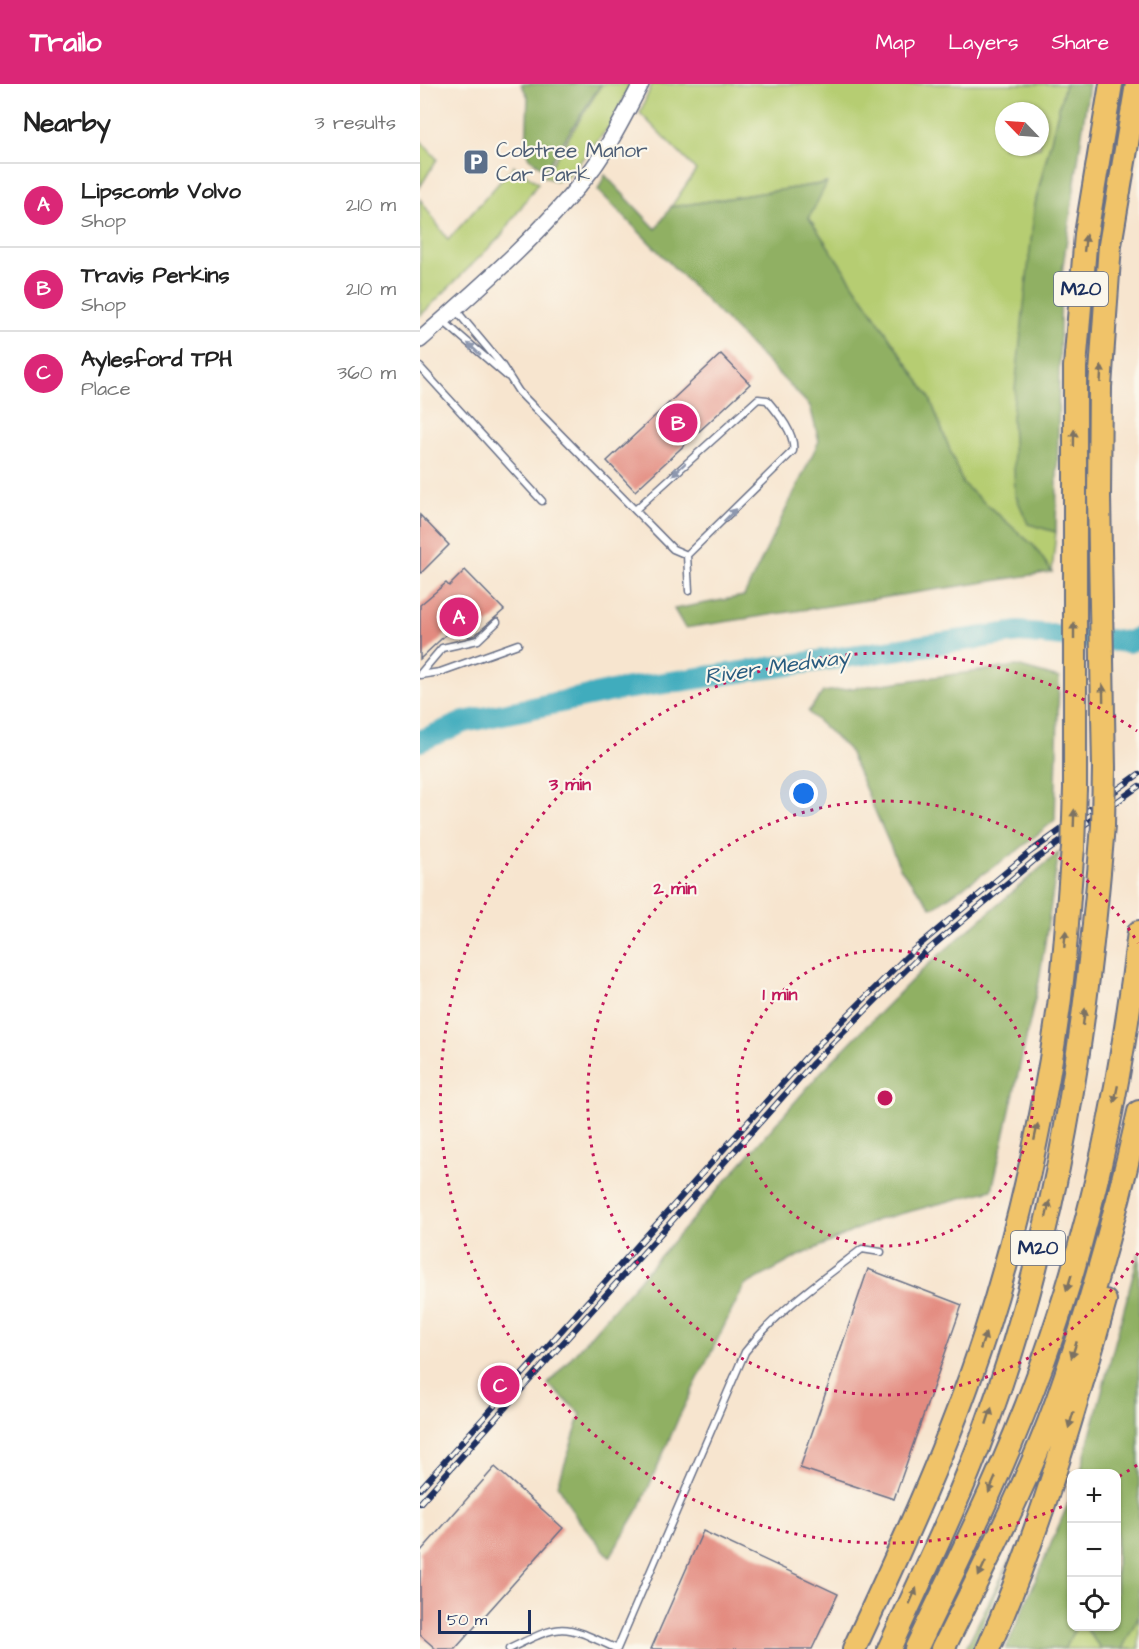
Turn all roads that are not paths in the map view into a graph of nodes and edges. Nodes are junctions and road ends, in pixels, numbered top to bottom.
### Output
1 (641, 84) edge
2 (1111, 84) edge
3 (1137, 84) edge
4 (455, 308) junction
5 (442, 320) junction
6 (420, 340) edge
7 (420, 367) edge
8 (507, 376) junction
9 (542, 501) dead end
10 (635, 510) junction
11 (687, 555) junction
12 (690, 591) dead end
13 (498, 622) dead end
14 (518, 644) dead end
15 (420, 675) edge
16 (1139, 932) edge
17 (1139, 1112) edge
18 (1139, 1118) edge
19 (881, 1251) dead end
20 (908, 1532) junction
21 (509, 1649) edge
22 (617, 1649) edge
23 (846, 1649) edge
24 (855, 1649) edge
25 (889, 1649) edge
26 (916, 1649) edge
27 (943, 1649) edge
28 (988, 1649) edge

1 - 4 street
20 -> 2 highway, M20, bridge
25 -> 3 highway, M20, bridge
4 - 5 street
4 - 8 lane
5 - 6 street
8 -> 5 lane
7 - 9 lane
8 - 10 lane
10 - 11 lane
11 -> 10 lane
11 - 12 lane
13 - 15 lane
14 - 15 lane
16 -> 26 highway, M20
17 -> 27 highway
18 -> 28 highway
19 - 22 lane
20 - 23 highway, M20
20 - 24 highway, M20
21 - 22 lane

